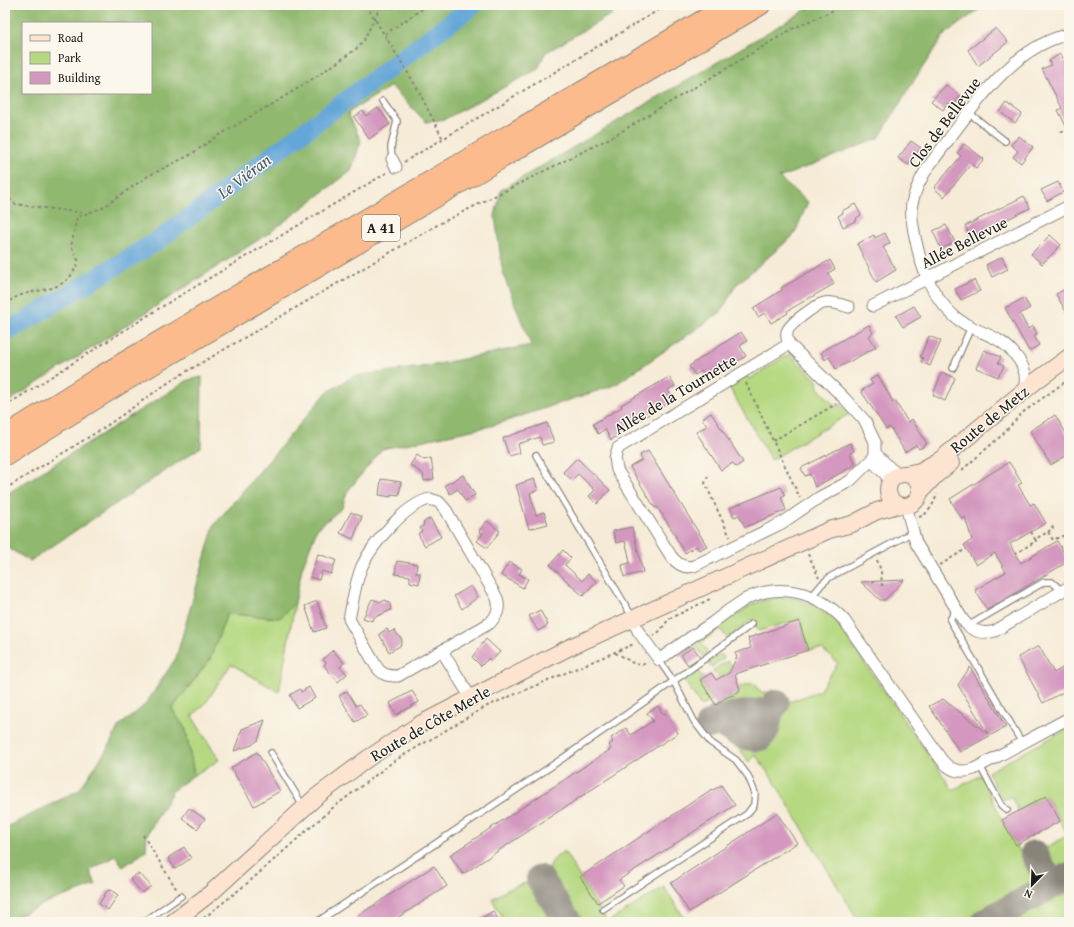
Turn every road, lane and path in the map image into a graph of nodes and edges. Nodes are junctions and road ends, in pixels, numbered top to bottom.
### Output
1 (366, 5) edge
2 (381, 5) edge
3 (428, 5) edge
4 (667, 5) edge
5 (729, 5) edge
6 (760, 5) edge
7 (845, 5) edge
8 (375, 18) junction
9 (385, 34) junction
10 (1069, 34) edge
11 (383, 101) dead end
12 (969, 113) junction
13 (1062, 131) dead end
14 (1069, 132) edge
15 (443, 139) junction
16 (1006, 141) dead end
17 (394, 163) junction
18 (5, 195) edge
19 (1069, 206) edge
20 (85, 214) junction
21 (927, 279) junction
22 (5, 306) edge
23 (849, 306) dead end
24 (873, 306) dead end
25 (971, 326) junction
26 (789, 344) junction
27 (1069, 357) edge
28 (1023, 366) junction
29 (954, 368) dead end
30 (1069, 369) edge
31 (738, 375) junction
32 (1039, 379) junction
33 (1069, 379) edge
34 (1025, 396) junction
35 (845, 399) junction
36 (5, 406) edge
37 (5, 436) edge
38 (773, 441) junction
39 (536, 455) dead end
40 (5, 456) edge
41 (873, 457) junction
42 (960, 472) dead end
43 (708, 476) dead end
44 (896, 480) junction
45 (5, 489) edge
46 (939, 490) dead end
47 (920, 492) junction
48 (805, 508) junction
49 (905, 510) junction
50 (1051, 525) dead end
51 (829, 530) junction
52 (912, 532) junction
53 (1031, 532) dead end
54 (1048, 532) junction
55 (1035, 539) junction
56 (1069, 543) edge
57 (734, 547) junction
58 (966, 549) dead end
59 (874, 553) junction
60 (1015, 554) dead end
61 (802, 557) dead end
62 (933, 570) junction
63 (822, 584) junction
64 (882, 586) dead end
65 (1066, 589) edge
66 (812, 596) junction
67 (715, 597) dead end
68 (678, 599) joint
69 (956, 609) junction
70 (633, 619) junction
71 (752, 624) dead end
72 (968, 626) junction
73 (644, 640) junction
74 (442, 651) junction
75 (614, 652) junction
76 (658, 658) junction
77 (674, 682) junction
78 (471, 698) junction
79 (1069, 718) edge
80 (1022, 743) junction
81 (271, 753) dead end
82 (980, 766) junction
83 (304, 808) junction
84 (1007, 810) dead end
85 (143, 835) dead end
86 (181, 896) joint
87 (603, 909) dead end
88 (144, 922) edge
89 (173, 922) edge
90 (199, 922) edge
91 (317, 922) edge

1 - 8 path
2 - 8 path
3 - 9 path
4 - 15 path
5 - 37 highway, A 41
6 - 40 highway, A 41
7 - 45 path
8 - 9 path
8 - 20 path
9 - 15 path
10 - 12 street, Clos de Bellevue
11 - 17 lane
12 - 16 lane
12 - 21 street, Clos de Bellevue
13 - 14 path
15 - 17 path
17 - 36 path
18 - 20 path
19 - 21 street, Allée Bellevue
20 - 22 path
21 - 24 street, Allée Bellevue
21 - 25 street, Clos de Bellevue
23 - 26 street
25 - 28 street, Clos de Bellevue
25 - 29 lane
26 - 31 street, Allée de la Tournette
26 - 35 street
27 - 32 main road, Route de Metz
28 - 32 street, Clos de Bellevue
28 - 34 street
30 - 34 main road, Route de Metz
31 - 38 path
31 - 57 street, Allée de la Tournette
32 - 34 main road, Route de Metz
33 - 42 path
34 - 44 main road, Route de Metz
34 - 47 main road, Route de Metz
35 - 38 path
35 - 41 street
38 - 48 path
39 - 70 lane
41 - 44 street
41 - 48 street, Allée de la Tournette
43 - 57 path
44 - 47 main road
44 - 49 main road
44 - 51 main road, Route de Metz
46 - 49 path
47 - 49 main road
48 - 57 street, Allée de la Tournette
49 - 51 main road, Route de Metz
49 - 52 street
50 - 54 path
51 - 68 main road, Route de Metz
52 - 59 lane
52 - 62 street
53 - 55 path
54 - 55 path
54 - 56 path
55 - 60 path
58 - 62 path
59 - 63 lane
59 - 64 path
61 - 63 path
62 - 69 street
63 - 66 lane
65 - 72 street
65 - 72 lane
66 - 76 street
66 - 82 street
67 - 73 path
68 - 70 main road, Route de Côte Merle
69 - 72 street
69 - 80 lane
70 - 73 street
70 - 78 main road, Route de Côte Merle
71 - 77 lane
73 - 75 path
73 - 76 street
74 - 74 street
74 - 78 street
75 - 76 path
75 - 90 path
76 - 77 lane
77 - 87 lane
77 - 91 lane
78 - 83 main road, Route de Côte Merle
79 - 80 street
80 - 82 street
81 - 83 lane
82 - 84 lane
83 - 89 main road, Route de Côte Merle
85 - 86 path
86 - 88 lane

